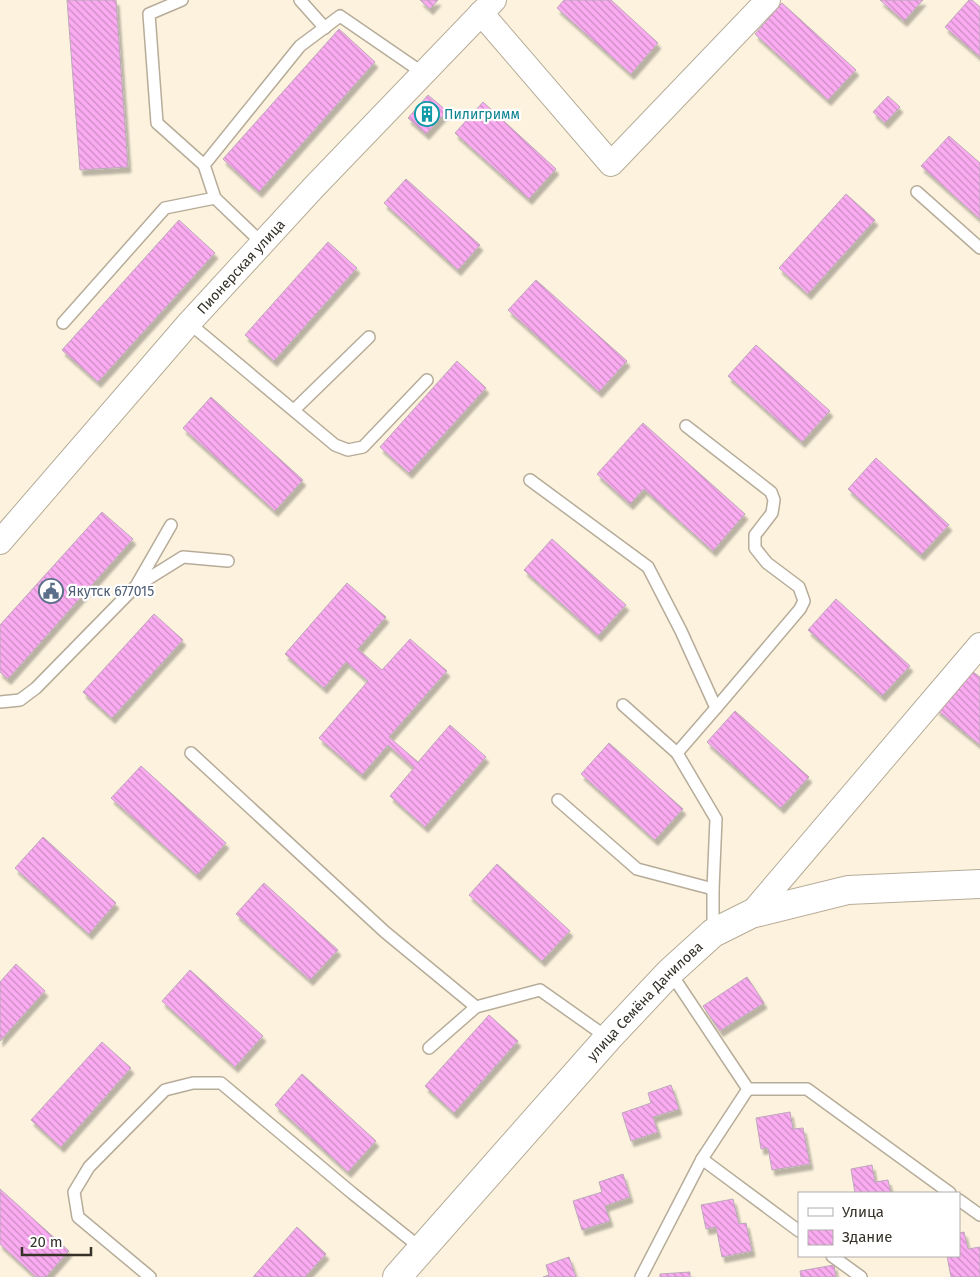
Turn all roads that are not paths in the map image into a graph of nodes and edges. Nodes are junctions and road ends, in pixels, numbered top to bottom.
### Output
1 (182, 0) edge
2 (300, 0) edge
3 (768, 0) edge
4 (488, 6) edge
5 (325, 28) junction
6 (423, 73) junction
7 (204, 165) junction
8 (917, 192) dead end
9 (215, 198) junction
10 (262, 243) junction
11 (980, 248) edge
12 (63, 322) dead end
13 (189, 323) junction
14 (369, 337) dead end
15 (427, 380) dead end
16 (294, 410) junction
17 (686, 426) dead end
18 (530, 480) dead end
19 (171, 526) dead end
20 (0, 542) edge
21 (228, 561) dead end
22 (136, 586) junction
23 (980, 645) edge
24 (0, 702) edge
25 (623, 705) dead end
26 (716, 708) junction
27 (191, 753) dead end
28 (677, 753) junction
29 (558, 800) dead end
30 (980, 884) edge
31 (713, 889) junction
32 (751, 914) junction
33 (713, 933) junction
34 (670, 972) junction
35 (476, 1007) junction
36 (608, 1038) junction
37 (429, 1048) dead end
38 (748, 1089) junction
39 (702, 1160) junction
40 (949, 1192) edge
41 (960, 1201) edge
42 (980, 1215) edge
43 (798, 1230) edge
44 (422, 1249) junction
45 (833, 1257) edge
46 (150, 1277) edge
47 (397, 1277) edge
48 (641, 1277) edge
49 (861, 1277) edge

1 - 7 lane
2 - 5 lane
3 - 4 street
4 - 6 street, Пионерская улица
5 - 6 lane
5 - 7 lane
6 - 10 street, Пионерская улица
7 - 9 lane
8 - 11 lane
9 - 10 lane
9 - 12 lane
10 - 13 street, Пионерская улица
13 - 16 lane
13 - 20 street, Пионерская улица
14 - 16 lane
15 - 16 lane
17 - 26 lane
18 - 26 lane
19 - 22 lane
21 - 22 lane
22 - 24 lane
23 - 32 street
25 - 28 lane
26 - 28 lane
27 - 35 lane
28 - 31 lane
29 - 31 lane
30 - 32 street, улица Семёна Данилова
31 - 33 lane
32 - 33 street, улица Семёна Данилова
33 - 34 street, улица Семёна Данилова
34 - 36 street, улица Семёна Данилова
34 - 38 lane
35 - 36 lane
35 - 37 lane
36 - 44 street, улица Семёна Данилова
38 - 39 lane
38 - 40 lane
39 - 43 lane
39 - 48 lane
41 - 42 lane
44 - 46 lane
44 - 47 street, улица Семёна Данилова
45 - 49 lane

